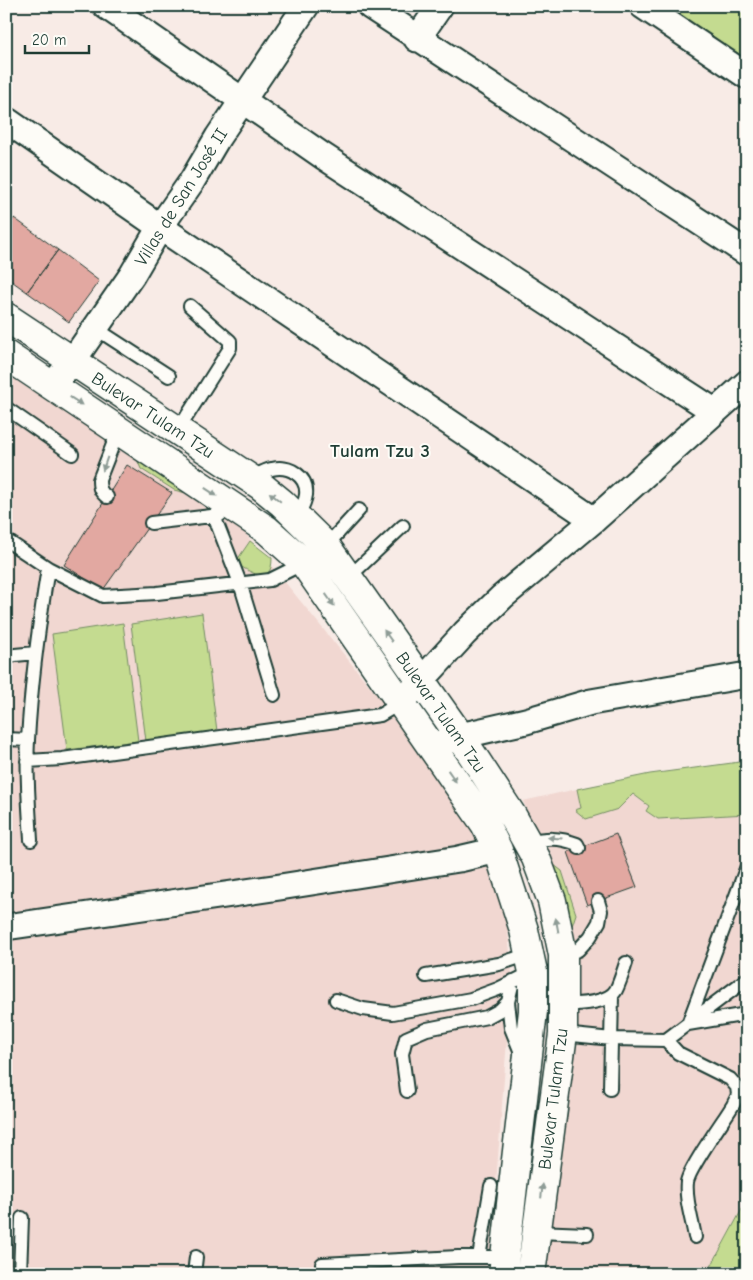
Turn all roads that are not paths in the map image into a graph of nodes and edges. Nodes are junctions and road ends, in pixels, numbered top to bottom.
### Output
1 (106, 6) edge
2 (306, 6) edge
3 (370, 6) edge
4 (440, 6) edge
5 (643, 6) edge
6 (417, 38) junction
7 (747, 76) edge
8 (243, 100) junction
9 (6, 120) edge
10 (160, 227) junction
11 (747, 254) edge
12 (190, 306) dead end
13 (6, 317) edge
14 (95, 328) junction
15 (6, 355) edge
16 (72, 362) junction
17 (169, 376) dead end
18 (747, 383) edge
19 (52, 385) junction
20 (139, 405) junction
21 (6, 408) edge
22 (714, 411) junction
23 (118, 429) junction
24 (178, 431) junction
25 (72, 454) dead end
26 (107, 496) dead end
27 (359, 510) dead end
28 (242, 513) junction
29 (214, 516) junction
30 (594, 520) junction
31 (151, 523) dead end
32 (403, 526) dead end
33 (6, 540) edge
34 (326, 546) junction
35 (304, 563) junction
36 (48, 568) junction
37 (348, 578) junction
38 (240, 583) junction
39 (36, 653) junction
40 (6, 658) edge
41 (747, 675) edge
42 (420, 681) junction
43 (274, 695) dead end
44 (402, 702) junction
45 (460, 736) junction
46 (6, 739) edge
47 (28, 740) junction
48 (432, 747) junction
49 (27, 761) junction
50 (31, 840) dead end
51 (528, 842) junction
52 (579, 848) dead end
53 (498, 850) junction
54 (747, 866) edge
55 (598, 901) dead end
56 (6, 927) edge
57 (563, 955) junction
58 (626, 963) dead end
59 (525, 969) junction
60 (426, 976) dead end
61 (747, 980) edge
62 (612, 996) junction
63 (336, 1000) dead end
64 (508, 1002) junction
65 (563, 1005) junction
66 (747, 1014) edge
67 (688, 1024) junction
68 (563, 1034) junction
69 (612, 1038) junction
70 (666, 1040) junction
71 (527, 1067) junction
72 (742, 1086) edge
73 (610, 1088) dead end
74 (407, 1091) dead end
75 (491, 1186) dead end
76 (22, 1218) dead end
77 (537, 1232) junction
78 (587, 1234) dead end
79 (695, 1237) dead end
80 (196, 1257) dead end
81 (496, 1262) edge
82 (322, 1264) dead end
83 (20, 1274) edge
84 (194, 1274) edge
85 (531, 1274) edge

1 - 8 street
2 - 8 street, Villas de San José II
3 - 6 street
4 - 6 street
5 - 7 street
6 - 11 street
8 - 10 street, Villas de San José II
8 - 22 street
9 - 10 street
10 - 14 street, Villas de San José II
10 - 30 street
12 - 24 lane
13 - 16 main road, Bulevar Tulam Tzu
14 - 16 street, Villas de San José II
14 - 17 lane
15 - 19 main road, Bulevar Tulam Tzu
16 - 19 street, Villas de San José II
16 - 20 main road, Bulevar Tulam Tzu
18 - 22 street
19 -> 23 main road, Bulevar Tulam Tzu
20 - 23 main road
20 - 24 main road, Bulevar Tulam Tzu
21 - 25 lane
22 - 30 street
23 -> 26 lane
23 -> 28 main road, Bulevar Tulam Tzu
34 -> 24 main road, Bulevar Tulam Tzu
27 - 34 lane
28 - 29 lane
28 - 35 main road, Bulevar Tulam Tzu
29 - 31 lane
29 - 38 lane
30 - 42 street
32 - 37 lane
33 - 36 lane
34 - 37 main road, Bulevar Tulam Tzu
35 - 38 lane
35 -> 44 main road, Bulevar Tulam Tzu
36 - 38 lane
36 - 39 lane
42 -> 37 main road, Bulevar Tulam Tzu
38 - 43 lane
39 - 40 lane
39 - 47 lane
41 - 45 street
42 - 44 street
42 - 45 main road, Bulevar Tulam Tzu
44 - 48 main road, Bulevar Tulam Tzu
44 - 49 lane
45 - 48 street
45 - 51 main road, Bulevar Tulam Tzu
46 - 47 lane
47 - 49 lane
48 -> 53 main road, Bulevar Tulam Tzu
49 - 50 lane
52 -> 51 lane
57 -> 51 main road, Bulevar Tulam Tzu
53 - 56 street
53 - 59 main road, Bulevar Tulam Tzu
54 - 67 lane
55 - 57 lane
57 - 65 main road, Bulevar Tulam Tzu
58 - 62 lane
59 - 60 lane
59 - 63 lane
59 - 64 lane
59 - 71 main road, Bulevar Tulam Tzu
61 - 67 lane
62 - 65 lane
62 - 69 lane
64 - 71 lane
64 - 74 lane
65 - 68 main road, Bulevar Tulam Tzu
66 - 67 lane
67 - 70 lane
68 - 69 lane
77 -> 68 main road, Bulevar Tulam Tzu
69 - 70 lane
69 - 73 lane
70 - 72 lane
71 - 81 main road, Bulevar Tulam Tzu
72 - 79 lane
75 - 81 lane
76 - 83 lane
77 - 78 lane
77 - 85 main road, Bulevar Tulam Tzu
80 - 84 lane
81 - 82 lane

